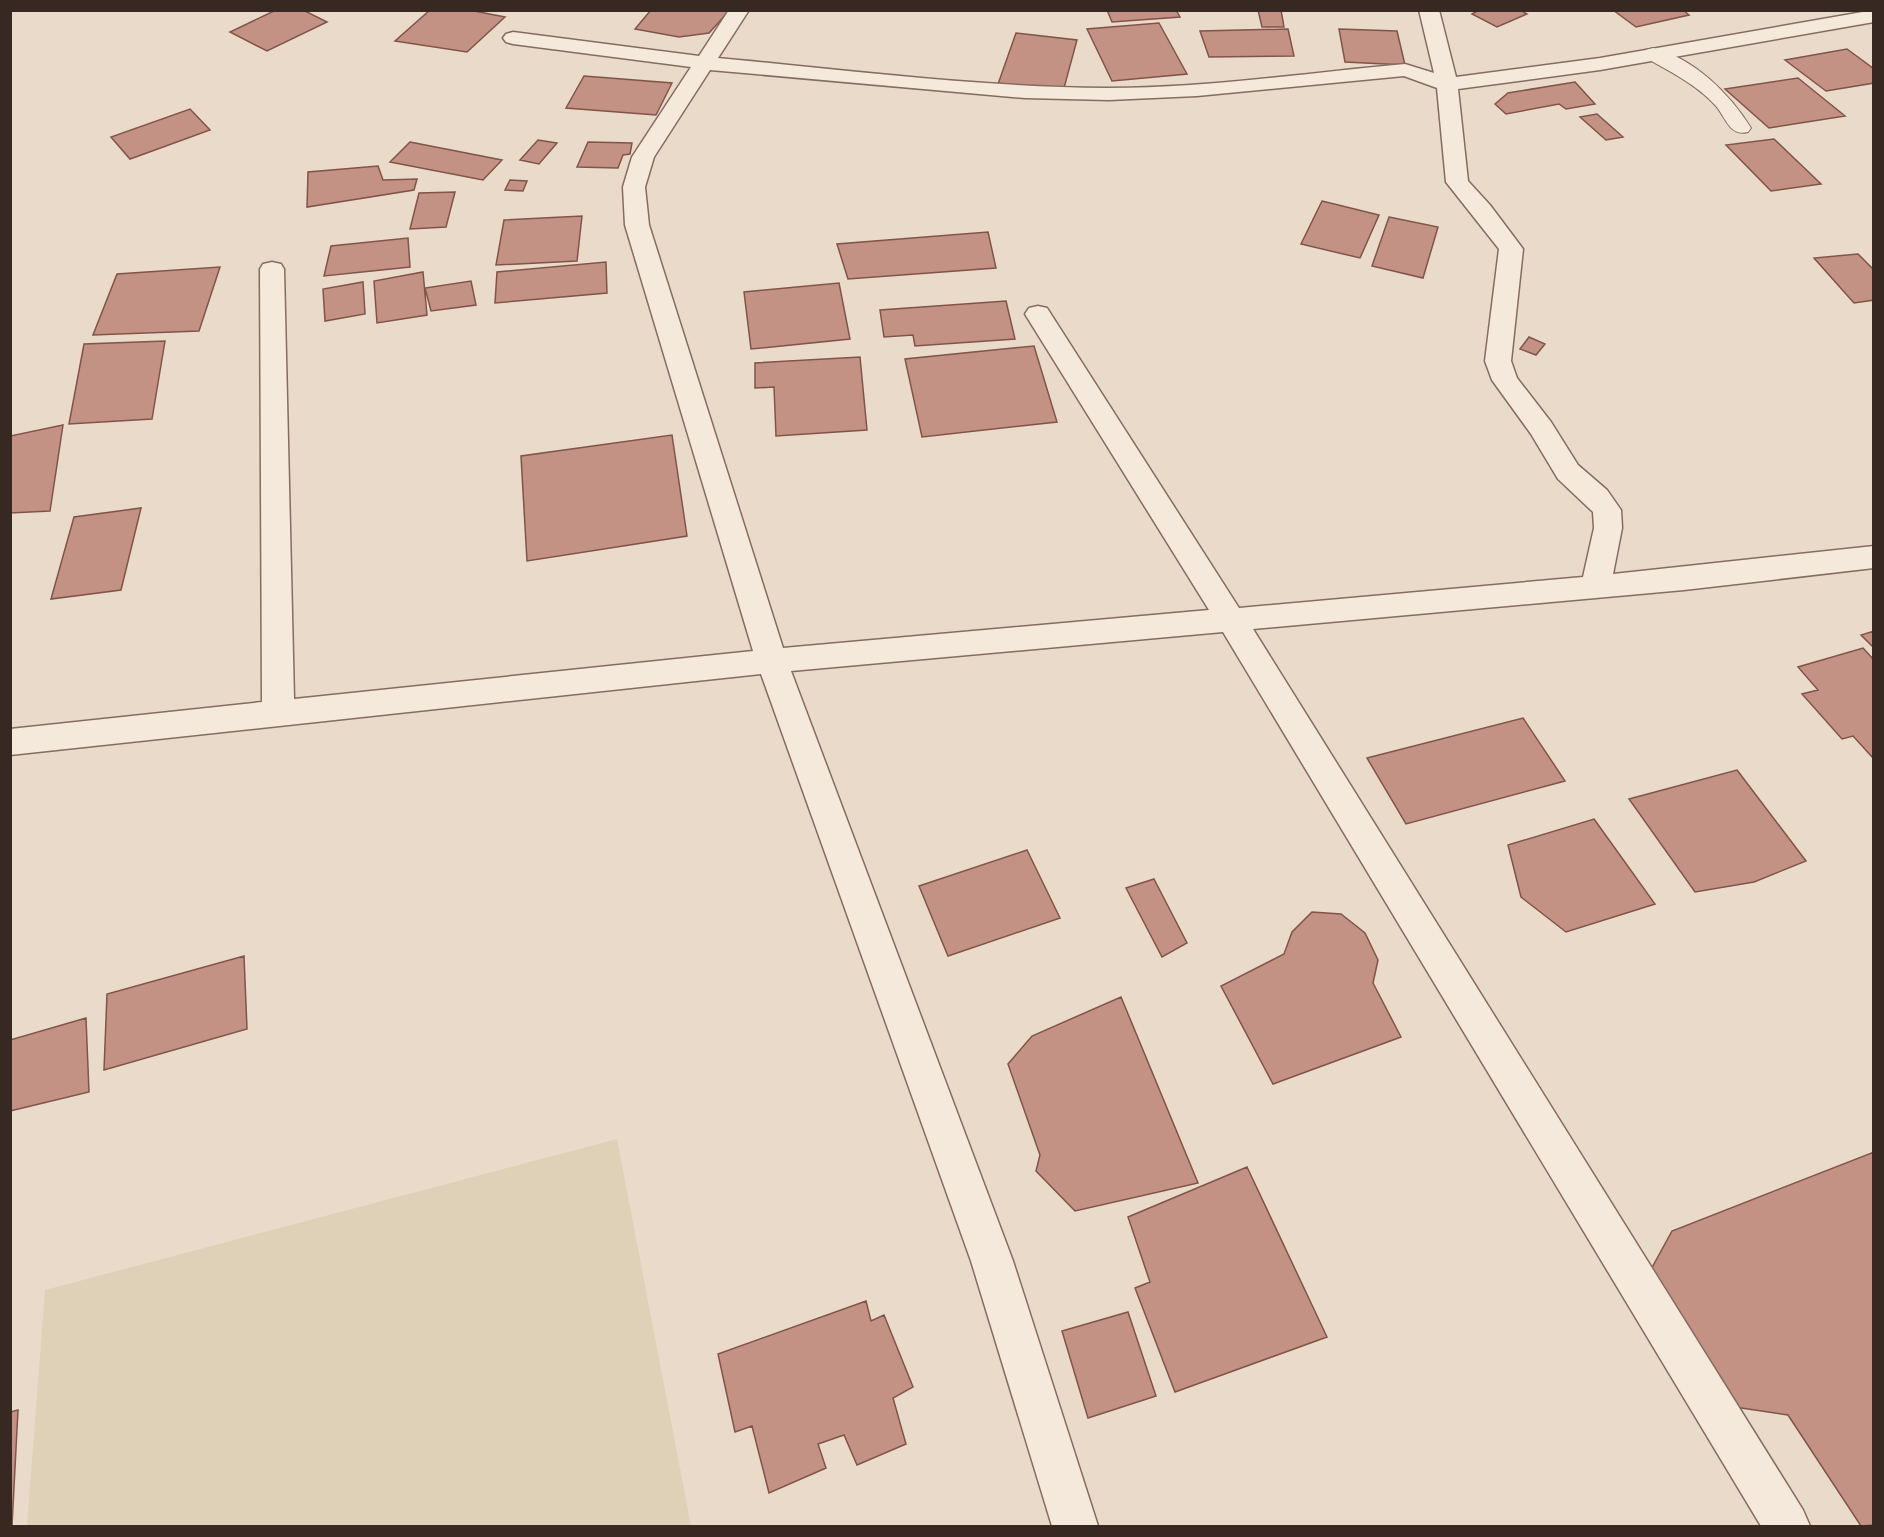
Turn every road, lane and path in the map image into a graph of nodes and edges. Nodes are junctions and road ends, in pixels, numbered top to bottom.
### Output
1 (739, 10) edge
2 (1428, 10) edge
3 (1874, 16) edge
4 (513, 38) dead end
5 (1653, 54) junction
6 (704, 63) junction
7 (1447, 84) junction
8 (1741, 128) dead end
9 (272, 269) dead end
10 (1038, 314) dead end
11 (1874, 556) edge
12 (1596, 586) junction
13 (1232, 621) junction
14 (772, 661) junction
15 (278, 713) junction
16 (10, 742) edge
17 (1075, 1527) edge
18 (1787, 1527) edge

1 - 6 street
2 - 7 street
3 - 5 street
4 - 6 street
5 - 7 street
5 - 8 lane
6 - 7 street
6 - 14 street
7 - 12 street
9 - 15 street
10 - 13 street
11 - 12 street
12 - 13 street
13 - 14 street
13 - 18 street
14 - 15 street
14 - 17 street
15 - 16 street

